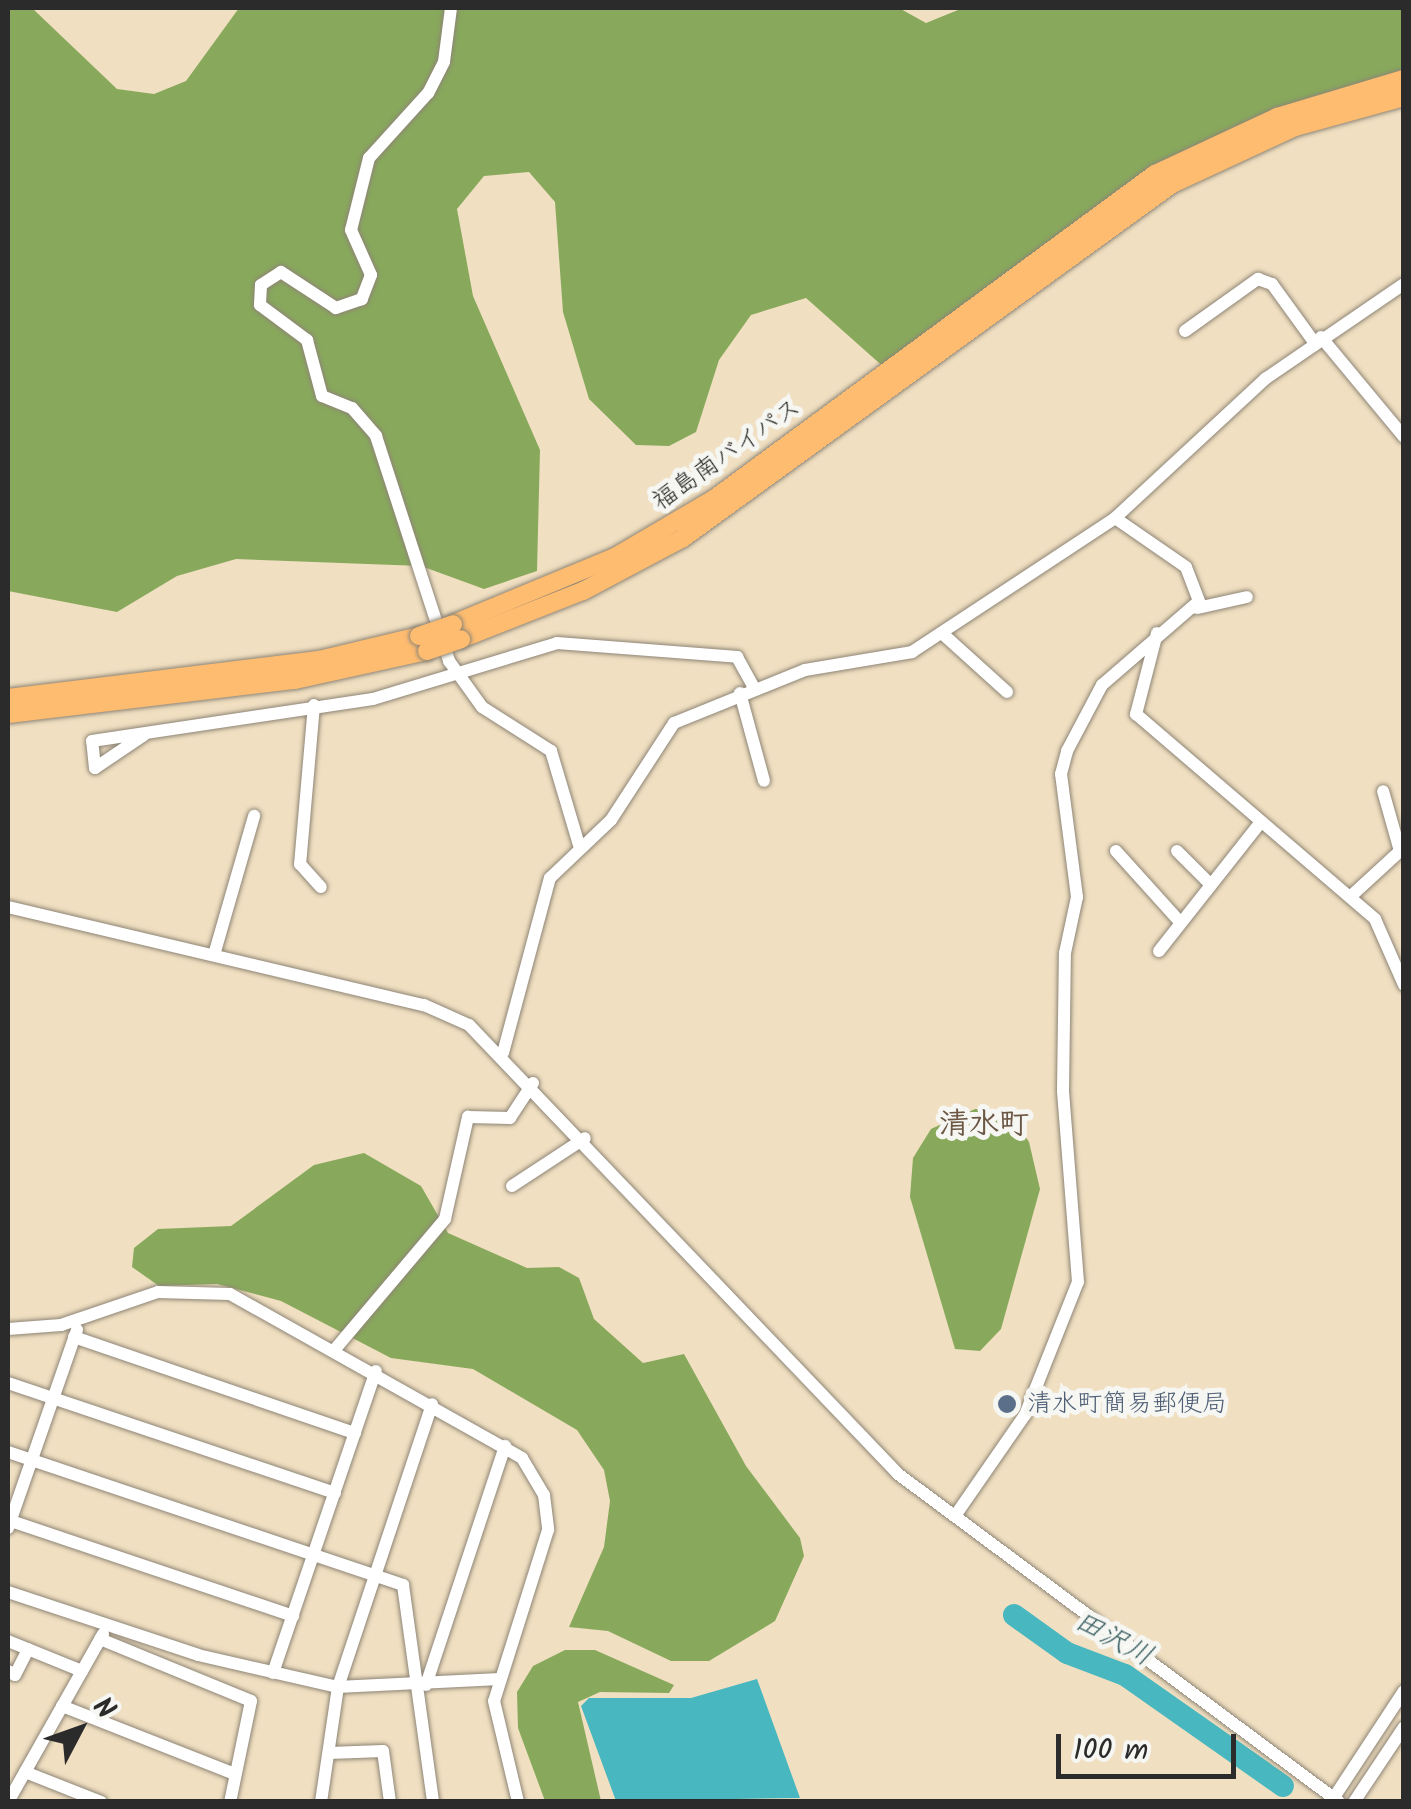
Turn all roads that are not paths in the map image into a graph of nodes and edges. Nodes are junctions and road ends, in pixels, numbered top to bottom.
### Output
1 (451, 8) edge
2 (1404, 79) edge
3 (1404, 97) edge
4 (1404, 284) edge
5 (1185, 331) dead end
6 (1318, 339) junction
7 (1404, 437) edge
8 (1115, 518) junction
9 (1246, 597) dead end
10 (1197, 608) junction
11 (1157, 630) junction
12 (457, 632) junction
13 (944, 635) junction
14 (423, 643) junction
15 (455, 670) junction
16 (747, 691) junction
17 (1008, 692) dead end
18 (8, 698) edge
19 (314, 705) junction
20 (8, 714) edge
21 (144, 734) dead end
22 (764, 780) dead end
23 (1384, 790) dead end
24 (254, 816) dead end
25 (1261, 822) junction
26 (579, 845) junction
27 (1116, 851) dead end
28 (1177, 851) dead end
29 (1209, 883) junction
30 (321, 887) dead end
31 (1350, 897) junction
32 (8, 907) edge
33 (1180, 922) junction
34 (1159, 951) dead end
35 (214, 956) junction
36 (1404, 985) edge
37 (504, 1053) junction
38 (533, 1083) junction
39 (585, 1138) junction
40 (512, 1186) dead end
41 (81, 1318) junction
42 (8, 1329) edge
43 (74, 1337) junction
44 (336, 1348) junction
45 (376, 1372) junction
46 (8, 1384) edge
47 (53, 1399) junction
48 (432, 1404) junction
49 (355, 1433) junction
50 (504, 1446) junction
51 (8, 1452) edge
52 (31, 1460) junction
53 (334, 1493) junction
54 (955, 1516) junction
55 (8, 1523) edge
56 (313, 1556) junction
57 (376, 1575) junction
58 (8, 1592) edge
59 (293, 1616) junction
60 (108, 1625) junction
61 (100, 1640) junction
62 (8, 1641) edge
63 (28, 1650) junction
64 (82, 1671) junction
65 (8, 1672) edge
66 (274, 1673) junction
67 (499, 1679) junction
68 (422, 1684) junction
69 (338, 1687) junction
70 (1404, 1691) edge
71 (62, 1706) junction
72 (1404, 1727) edge
73 (329, 1753) junction
74 (25, 1772) junction
75 (236, 1774) junction
76 (1334, 1800) edge
77 (8, 1802) edge
78 (101, 1802) edge
79 (230, 1802) edge
80 (321, 1802) edge
81 (390, 1802) edge
82 (433, 1802) edge
83 (518, 1802) edge
84 (1354, 1802) edge

1 - 15 street
2 - 12 highway, 福島南バイパス
3 - 12 highway, 福島南バイパス
4 - 6 street
5 - 6 street
6 - 7 street
6 - 8 street
8 - 10 street
8 - 13 street
9 - 10 street
10 - 11 street
11 - 25 street
11 - 54 street
12 - 14 highway, 福島南バイパス, bridge
13 - 16 street
13 - 17 street
14 - 18 highway, 福島南バイパス
14 - 20 highway, 福島南バイパス
15 - 16 street
15 - 19 street
15 - 26 street
16 - 22 street
16 - 26 street
19 - 21 street
19 - 30 street
23 - 31 street
24 - 35 street
25 - 29 street
25 - 31 street
26 - 37 street
27 - 33 street
28 - 29 street
29 - 33 street
31 - 36 street
32 - 35 street
33 - 34 street
35 - 37 street
37 - 38 street
38 - 39 street
38 - 44 street
39 - 40 street
39 - 54 street
41 - 42 street
41 - 43 street
41 - 44 street
43 - 47 street
43 - 49 street
44 - 45 street
45 - 48 street
45 - 49 street
46 - 47 street
47 - 52 street
47 - 53 street
48 - 50 street
48 - 57 street
49 - 53 street
50 - 67 street
50 - 68 street
51 - 52 street
52 - 55 street
52 - 56 street
53 - 56 street
54 - 76 street
55 - 59 street
56 - 57 street
56 - 59 street
57 - 68 street
57 - 69 street
58 - 60 street
59 - 66 street
60 - 61 street
60 - 66 street
61 - 64 street
61 - 75 street
62 - 63 street
63 - 64 street
63 - 65 street
64 - 71 street
66 - 69 street
67 - 68 street
67 - 83 street
68 - 69 street
68 - 82 street
69 - 73 street
70 - 76 street
71 - 74 street
71 - 75 street
72 - 84 street
73 - 80 street
73 - 81 street
74 - 77 street
74 - 78 street
75 - 79 street

